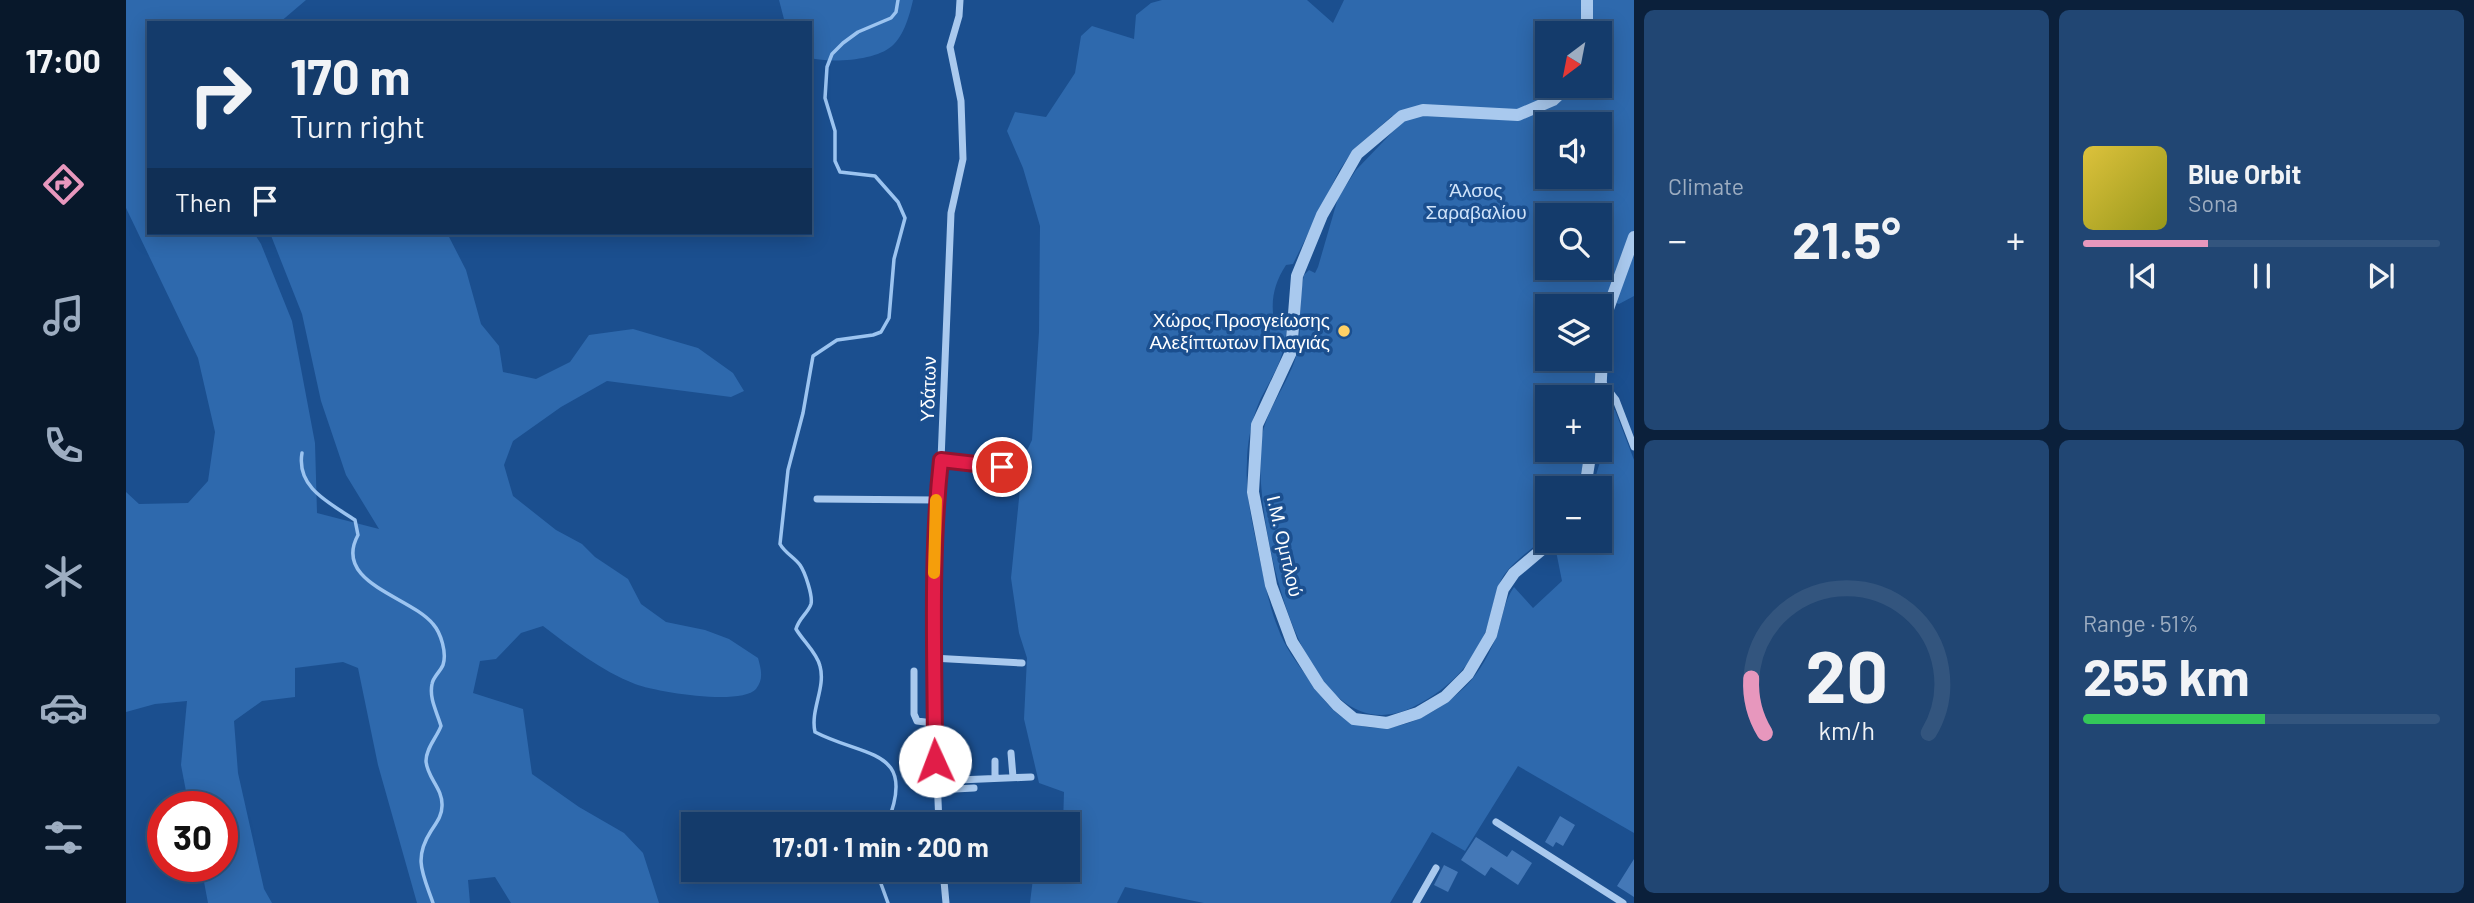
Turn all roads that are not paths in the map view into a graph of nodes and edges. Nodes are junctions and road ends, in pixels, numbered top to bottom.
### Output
1 (960, 0) edge
2 (1587, 0) edge
3 (1587, 21) edge
4 (1555, 98) edge
5 (1634, 237) edge
6 (1602, 382) junction
7 (1602, 385) edge
8 (1634, 447) edge
9 (941, 460) junction
10 (1002, 467) dead end
11 (817, 499) dead end
12 (936, 500) junction
13 (1538, 553) edge
14 (932, 659) junction
15 (1022, 663) dead end
16 (914, 671) dead end
17 (933, 723) junction
18 (1011, 753) dead end
19 (963, 759) dead end
20 (935, 761) junction
21 (995, 761) dead end
22 (1013, 777) junction
23 (1031, 777) dead end
24 (995, 778) junction
25 (935, 786) junction
26 (974, 788) dead end
27 (938, 812) edge
28 (1496, 822) dead end
29 (1436, 868) dead end
30 (944, 882) edge
31 (946, 903) edge
32 (1416, 903) edge
33 (1623, 903) edge

1 - 9 street, Υδάτων
2 - 3 street
4 - 13 street, Ι.Μ. Ομπλού
5 - 6 street
6 - 7 street
6 - 8 street
9 - 10 street
9 - 12 street, Υδάτων
11 - 12 street
12 - 14 street, Υδάτων
14 - 15 street
14 - 17 street, Υδάτων
16 - 17 street
17 - 20 street, Υδάτων
18 - 22 street
19 - 20 street
20 - 25 street, Υδάτων
21 - 24 street
22 - 23 street
22 - 24 street
24 - 25 street
25 - 26 street
25 - 27 street, Υδάτων
28 - 33 street
29 - 32 street
30 - 31 street

